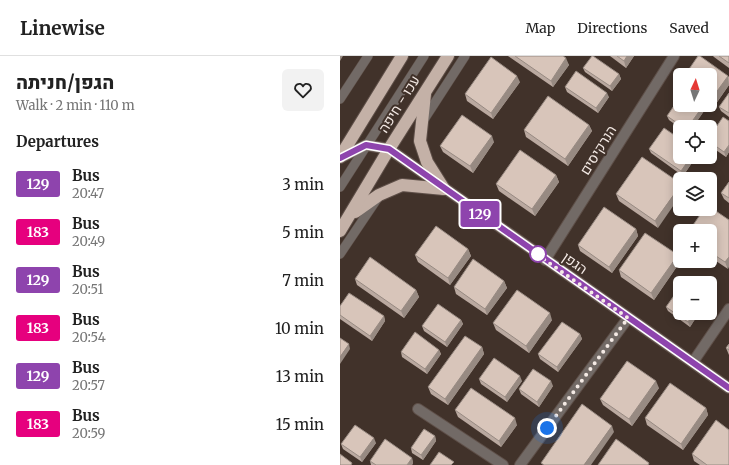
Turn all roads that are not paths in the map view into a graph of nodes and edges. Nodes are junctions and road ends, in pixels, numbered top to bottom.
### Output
1 (368, 56) edge
2 (402, 56) edge
3 (424, 56) edge
4 (448, 56) edge
5 (465, 56) edge
6 (674, 56) edge
7 (425, 91) junction
8 (340, 99) edge
9 (422, 122) junction
10 (366, 145) junction
11 (389, 149) junction
12 (340, 158) edge
13 (340, 187) edge
14 (444, 189) junction
15 (380, 195) junction
16 (351, 215) junction
17 (340, 231) edge
18 (340, 254) edge
19 (545, 260) junction
20 (729, 309) edge
21 (628, 318) junction
22 (693, 362) junction
23 (729, 388) edge
24 (418, 409) dead end
25 (502, 465) edge
26 (520, 465) edge

1 - 8 lane
2 - 12 highway, עכו - חיפה
3 - 10 lane
4 - 7 highway, עכו - חיפה
5 - 9 lane
6 - 19 street, הנרקיסים
7 - 9 highway
7 - 11 highway, עכו - חיפה
9 - 14 highway
10 - 11 street, הגפן
10 - 12 street
10 - 13 lane
11 - 14 street, הגפן
11 - 16 highway, עכו - חיפה
14 - 15 highway
14 - 19 street, הגפן
15 - 16 highway
15 - 18 lane
16 - 17 highway, עכו - חיפה
19 - 21 street, הגפן
20 - 22 street
21 - 22 street, הגפן
21 - 26 street
22 - 23 street, הגפן
24 - 25 street

